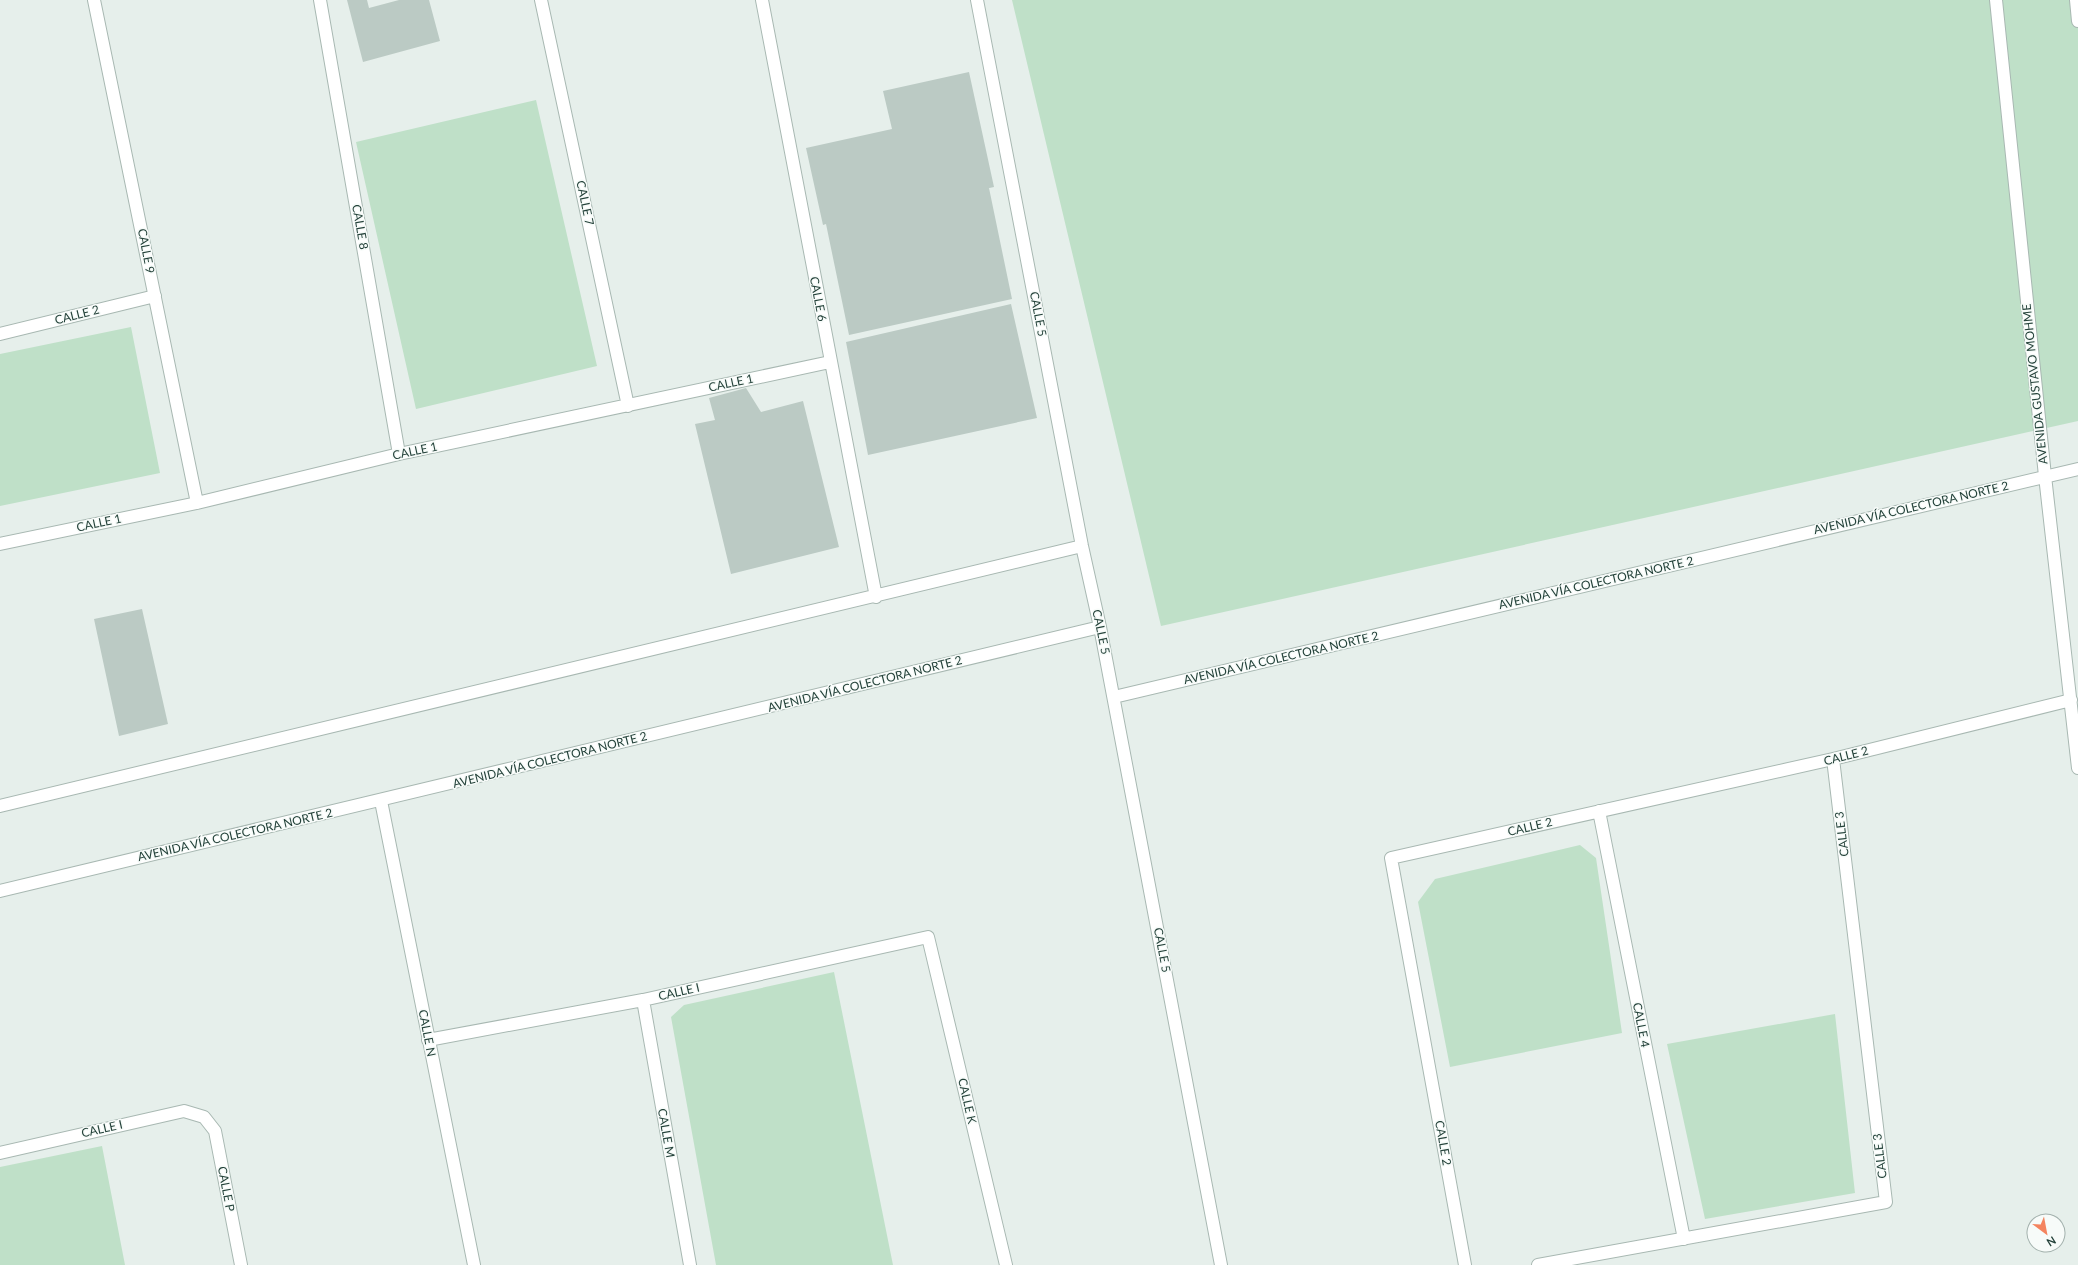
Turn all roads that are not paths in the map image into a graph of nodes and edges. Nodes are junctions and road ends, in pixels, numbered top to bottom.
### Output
1 (94, 0) edge
2 (320, 0) edge
3 (541, 0) edge
4 (762, 0) edge
5 (977, 0) edge
6 (1996, 0) edge
7 (2076, 0) edge
8 (2078, 21) edge
9 (155, 296) junction
10 (0, 334) edge
11 (830, 362) junction
12 (628, 406) junction
13 (399, 454) junction
14 (2078, 469) edge
15 (2045, 476) junction
16 (197, 503) junction
17 (0, 544) edge
18 (1082, 546) junction
19 (876, 597) junction
20 (1100, 627) junction
21 (1114, 697) junction
22 (2071, 700) junction
23 (1833, 759) junction
24 (2078, 768) edge
25 (381, 801) junction
26 (0, 806) edge
27 (1599, 811) junction
28 (0, 892) edge
29 (928, 937) joint
30 (643, 1000) junction
31 (428, 1040) junction
32 (204, 1118) joint
33 (0, 1153) edge
34 (1684, 1238) junction
35 (241, 1265) edge
36 (474, 1265) edge
37 (690, 1265) edge
38 (1006, 1265) edge
39 (1221, 1265) edge
40 (1465, 1265) edge
41 (1538, 1265) edge

1 - 9 street, CALLE 9
2 - 13 street, CALLE 8
3 - 12 street, CALLE 7
4 - 11 street, CALLE 6
5 - 18 street, CALLE 5
6 - 15 street, AVENIDA GUSTAVO MOHME
7 - 8 street
9 - 10 street, CALLE 2
9 - 16 street, CALLE 9
11 - 12 street, CALLE 1
11 - 19 street, CALLE 6
12 - 13 street, CALLE 1
13 - 16 street, CALLE 1
14 - 15 street, AVENIDA VÍA COLECTORA NORTE 2
15 - 21 street, AVENIDA VÍA COLECTORA NORTE 2
15 - 22 street, AVENIDA GUSTAVO MOHME
16 - 17 street, CALLE 1
18 - 19 street
18 - 20 street, CALLE 5
19 - 26 street
20 - 21 street, CALLE 5
20 - 25 street, AVENIDA VÍA COLECTORA NORTE 2
21 - 39 street, CALLE 5
22 - 23 street, CALLE 2
22 - 24 street, AVENIDA GUSTAVO MOHME
23 - 27 street, CALLE 2
23 - 34 street, CALLE 3
25 - 28 street, AVENIDA VÍA COLECTORA NORTE 2
25 - 31 street, CALLE N
27 - 34 street, CALLE 4
27 - 40 street, CALLE 2
29 - 30 street, CALLE I
29 - 38 street, CALLE K
30 - 31 street, CALLE I
30 - 37 street, CALLE M
31 - 36 street, CALLE N
32 - 33 street, CALLE I
32 - 35 street, CALLE P
34 - 41 street, CALLE 3

